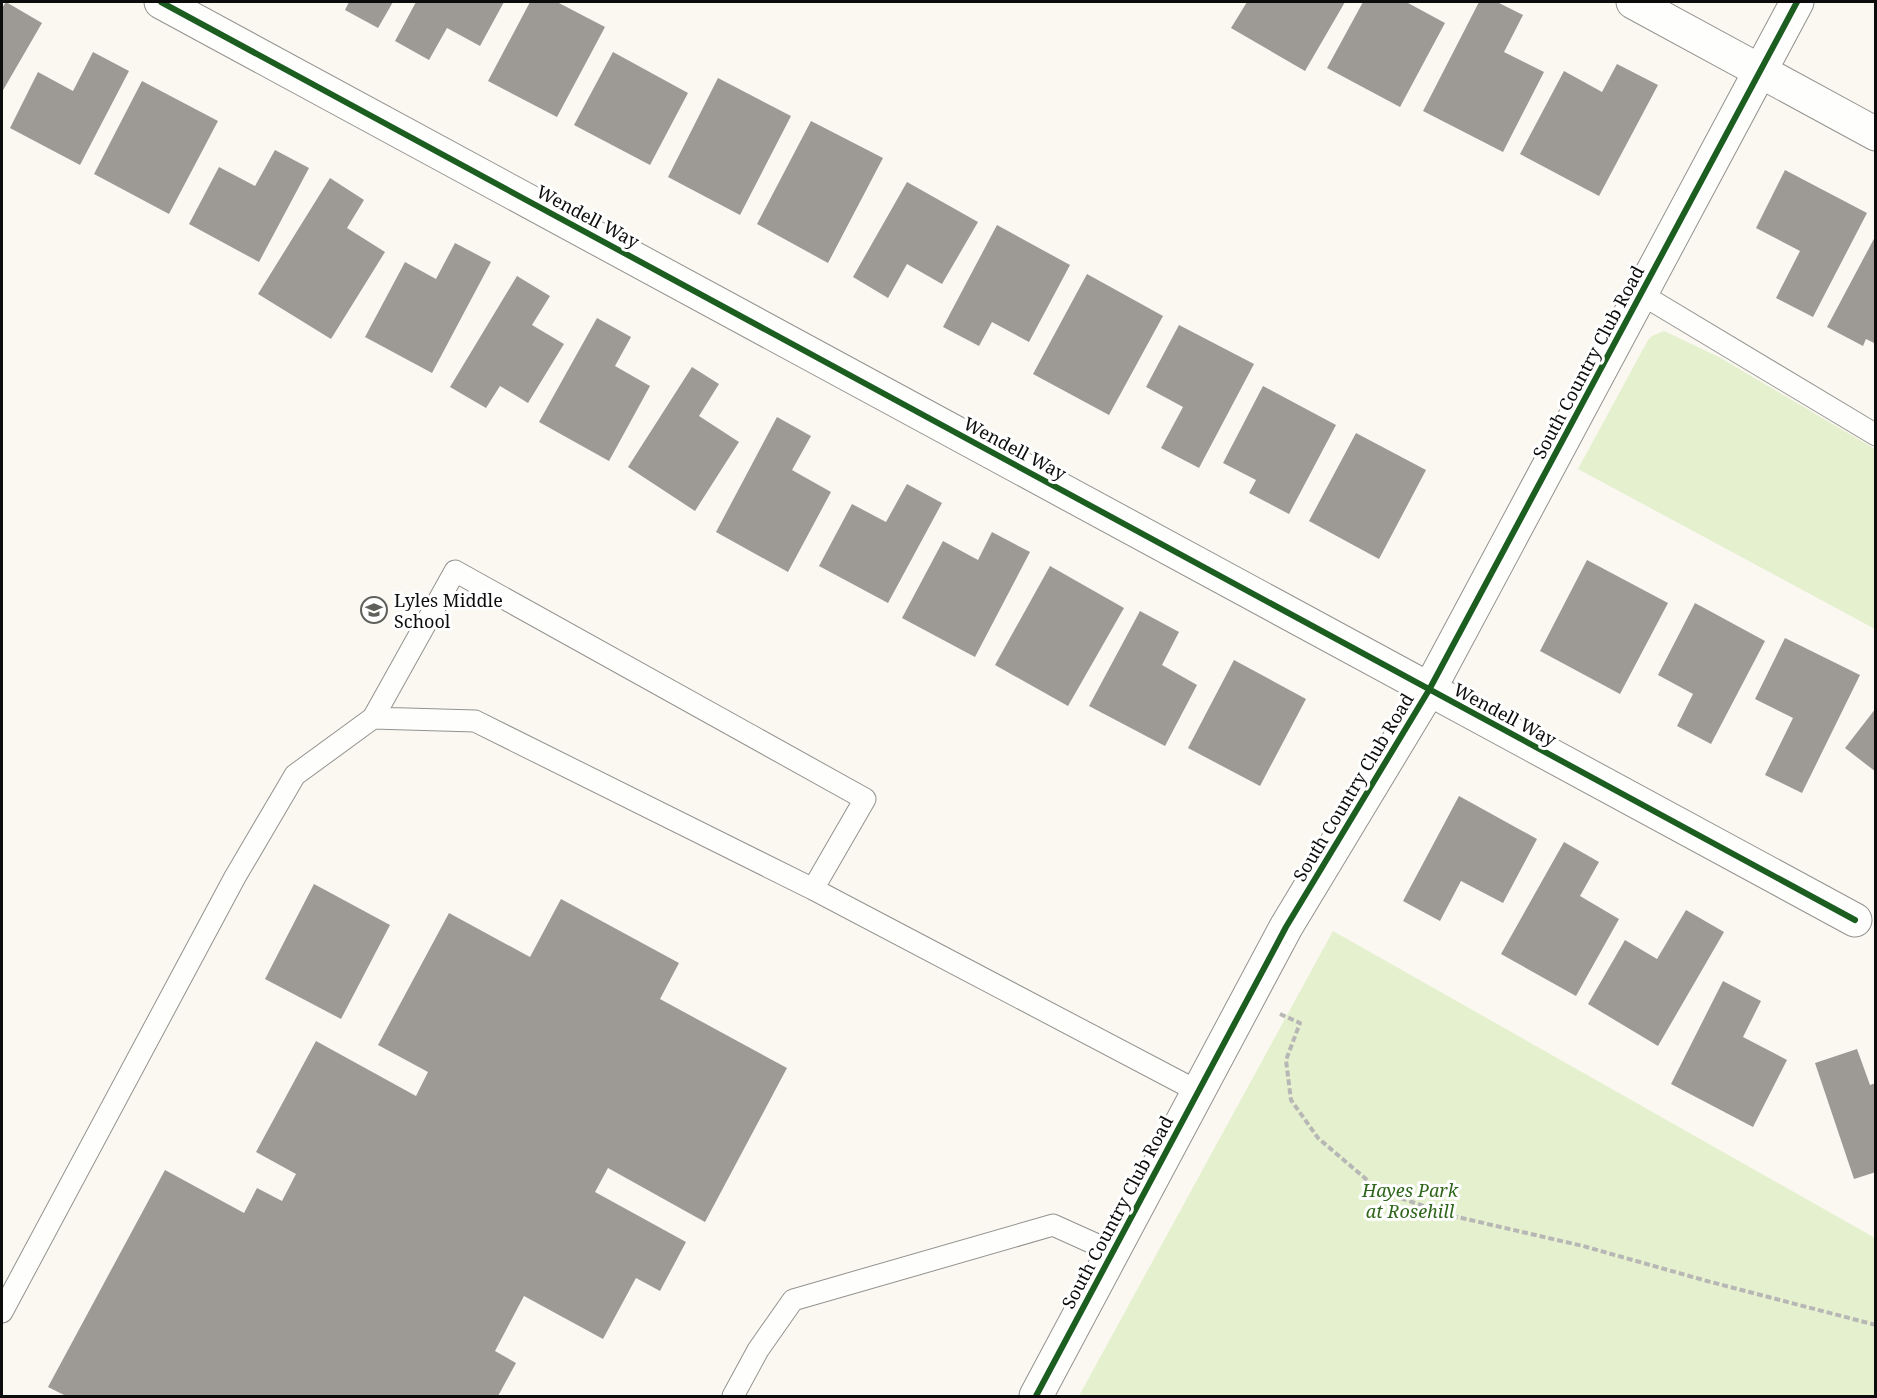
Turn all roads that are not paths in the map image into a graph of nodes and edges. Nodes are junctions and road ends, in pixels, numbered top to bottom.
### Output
1 (161, 2) edge
2 (1633, 2) edge
3 (1797, 2) edge
4 (1760, 71) junction
5 (1875, 134) edge
6 (1641, 294) junction
7 (1875, 435) edge
8 (1429, 690) junction
9 (373, 718) junction
10 (813, 889) junction
11 (1855, 920) dead end
12 (1199, 1092) junction
13 (1113, 1252) junction
14 (2, 1312) edge
15 (733, 1396) edge
16 (1036, 1396) edge

1 - 8 street, Wendell Way
2 - 4 street
3 - 4 street, South Country Club Road
4 - 5 street
4 - 6 street, South Country Club Road
6 - 7 lane
6 - 8 street, South Country Club Road
8 - 11 street, Wendell Way
8 - 12 street, South Country Club Road
9 - 10 lane
9 - 10 lane
9 - 14 lane
10 - 12 lane
12 - 13 street, South Country Club Road
13 - 15 lane
13 - 16 street, South Country Club Road

